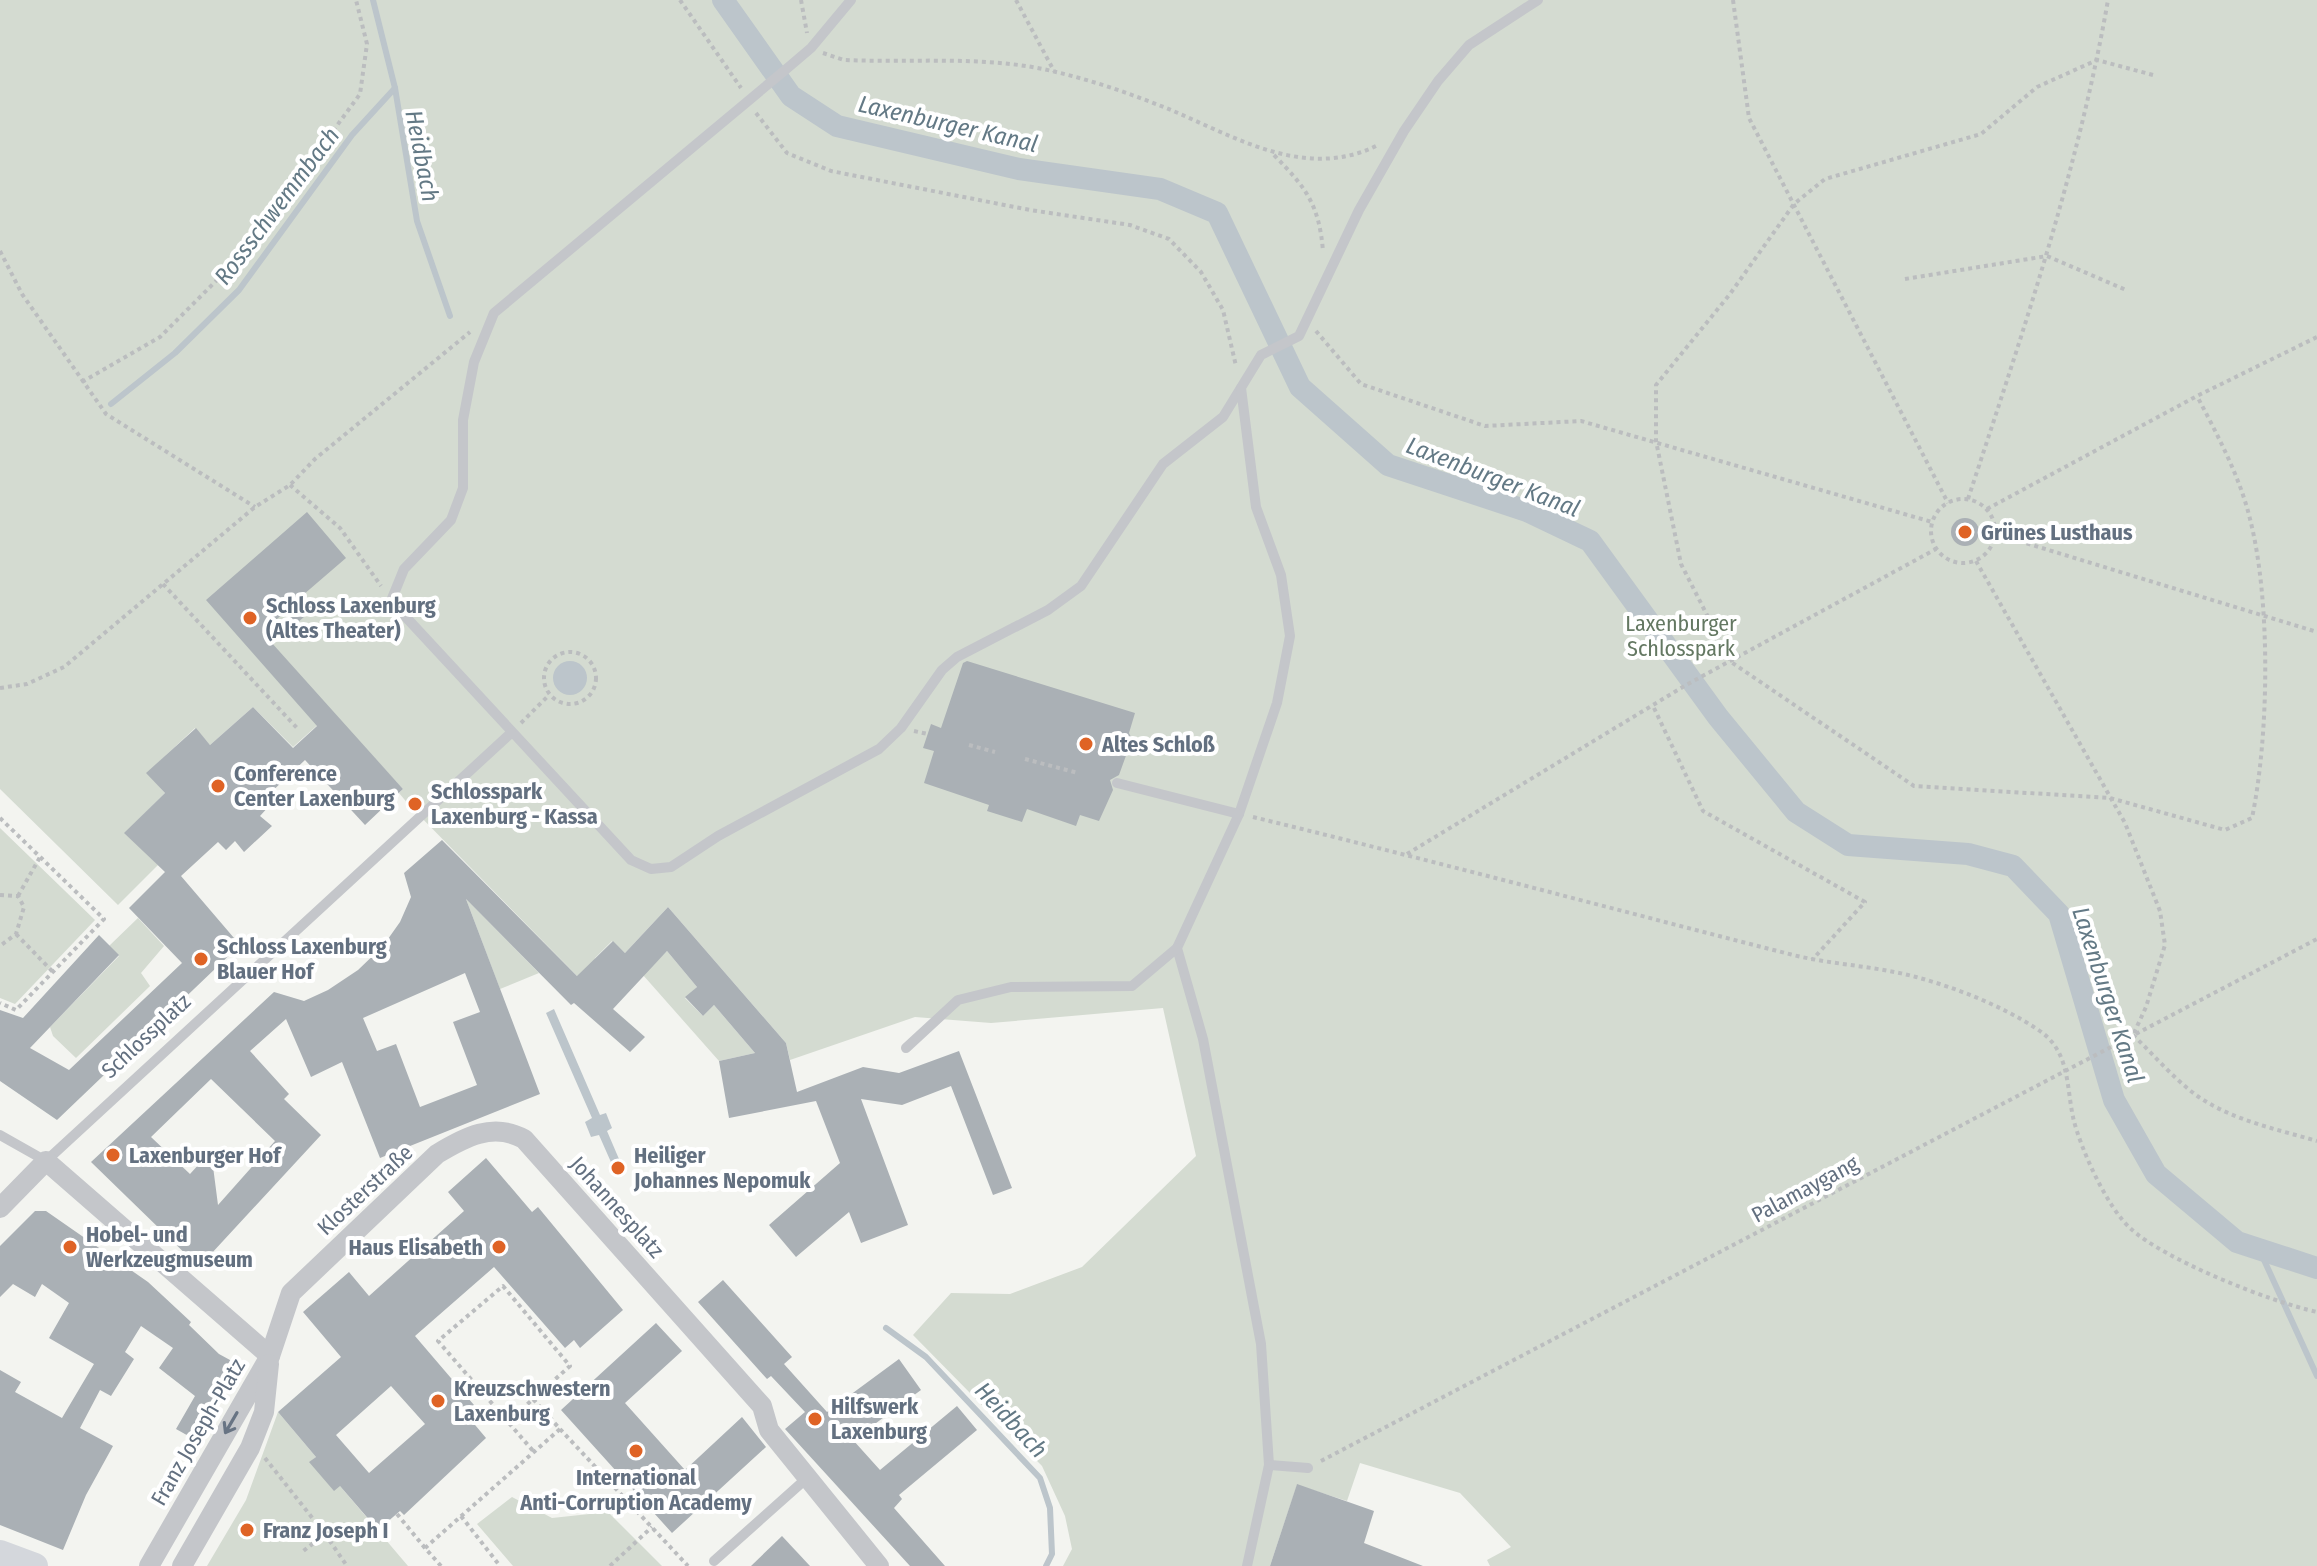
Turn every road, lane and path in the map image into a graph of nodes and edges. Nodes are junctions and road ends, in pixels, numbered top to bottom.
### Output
1 (356, 0) edge
2 (680, 0) edge
3 (801, 0) edge
4 (851, 0) edge
5 (1016, 0) edge
6 (1538, 0) edge
7 (1733, 0) edge
8 (2108, 0) edge
9 (811, 48) junction
10 (2097, 60) junction
11 (1054, 71) junction
12 (2153, 75) dead end
13 (749, 101) junction
14 (1404, 131) junction
15 (1272, 154) junction
16 (1794, 204) junction
17 (0, 251) edge
18 (2047, 256) junction
19 (1325, 277) junction
20 (1905, 279) dead end
21 (2126, 290) dead end
22 (494, 313) junction
23 (1306, 321) junction
24 (2317, 337) edge
25 (82, 382) junction
26 (1241, 388) junction
27 (2197, 396) junction
28 (1656, 441) junction
29 (290, 485) junction
30 (1968, 499) junction
31 (1948, 503) junction
32 (255, 507) junction
33 (1987, 509) junction
34 (1932, 522) junction
35 (1996, 534) junction
36 (1936, 549) junction
37 (1976, 561) junction
38 (163, 584) junction
39 (391, 601) junction
40 (2264, 613) junction
41 (2317, 632) edge
42 (1731, 662) junction
43 (0, 688) edge
44 (549, 695) junction
45 (1654, 708) junction
46 (297, 728) dead end
47 (511, 733) junction
48 (969, 745) dead end
49 (995, 752) dead end
50 (1025, 759) dead end
51 (1078, 773) dead end
52 (1117, 783) dead end
53 (2110, 798) junction
54 (1239, 814) junction
55 (0, 818) edge
56 (1407, 854) junction
57 (40, 857) junction
58 (0, 895) edge
59 (18, 896) junction
60 (16, 934) junction
61 (2317, 939) edge
62 (0, 946) edge
63 (1177, 948) junction
64 (1812, 960) junction
65 (53, 972) junction
66 (0, 1003) edge
67 (2133, 1035) junction
68 (906, 1048) dead end
69 (2067, 1068) junction
70 (0, 1135) edge
71 (2317, 1141) edge
72 (537, 1153) joint
73 (46, 1161) junction
74 (0, 1208) edge
75 (2317, 1312) edge
76 (270, 1356) junction
77 (533, 1399) junction
78 (508, 1422) junction
79 (560, 1429) junction
80 (252, 1442) junction
81 (534, 1452) junction
82 (1269, 1465) junction
83 (1308, 1468) joint
84 (807, 1478) junction
85 (397, 1514) dead end
86 (461, 1516) junction
87 (652, 1527) junction
88 (325, 1534) junction
89 (425, 1548) junction
90 (302, 1552) dead end
91 (0, 1553) edge
92 (714, 1561) dead end
93 (35, 1566) edge
94 (149, 1566) edge
95 (182, 1566) edge
96 (347, 1566) edge
97 (441, 1566) edge
98 (500, 1566) edge
99 (610, 1566) edge
100 (688, 1566) edge
101 (879, 1566) edge
102 (1247, 1566) edge

1 - 25 path
2 - 13 path
3 - 9 path
4 - 9 lane
5 - 11 path
6 - 14 lane
7 - 16 path
8 - 10 path
9 - 11 path
9 - 13 lane
10 - 12 path
10 - 16 path
10 - 18 path
11 - 15 path
13 - 22 lane
13 - 26 path
14 - 15 path
14 - 19 lane
15 - 19 path
16 - 28 path
16 - 31 path
17 - 25 path
18 - 20 path
18 - 21 path
18 - 30 path
19 - 23 lane
22 - 29 path
22 - 39 lane
23 - 26 lane
23 - 28 path
24 - 27 path
25 - 32 path
26 - 47 lane
26 - 54 lane
27 - 33 path
27 - 40 path
28 - 34 path
28 - 42 path
29 - 32 path
29 - 39 path
30 - 31 path
30 - 33 path
31 - 34 path
32 - 38 path
33 - 35 path
34 - 36 path
35 - 37 path
35 - 40 path
36 - 37 path
36 - 42 path
37 - 53 path
38 - 43 path
38 - 46 path
39 - 47 lane
40 - 41 path
40 - 53 path
42 - 45 path
42 - 53 path
44 - 44 path
44 - 47 path
45 - 56 path
45 - 64 path
47 - 73 lane, Schlossplatz
48 - 49 path
50 - 51 path
52 - 54 lane
53 - 67 path
54 - 56 path
54 - 63 lane
55 - 57 path
56 - 64 path
57 - 59 path
57 - 65 path
58 - 59 path
59 - 60 path
60 - 62 path
60 - 65 path
61 - 67 path, Palamaygang
63 - 68 lane
63 - 82 lane
64 - 69 path
65 - 66 path
67 - 69 path, Palamaygang
67 - 71 path
69 - 75 path
69 - 83 path, Palamaygang
70 - 73 lane
72 - 76 street, Klosterstraße
72 - 84 street, Johannesplatz
73 - 74 street
73 - 76 street
76 - 80 street, Franz Joseph-Platz
76 -> 94 street, Franz Joseph-Platz
77 - 78 path
77 - 78 path
77 - 79 path
78 - 81 path
79 - 81 path
79 - 87 path
80 - 88 path
80 - 95 street, Franz Joseph-Platz
81 - 86 path
82 - 83 lane
82 - 102 lane
84 - 92 lane
84 - 101 street, Johannesplatz
85 - 89 path
86 - 89 path
86 - 98 path
87 - 99 path
87 - 100 path
88 - 90 path
88 - 96 path
89 - 97 path
91 - 93 main road

